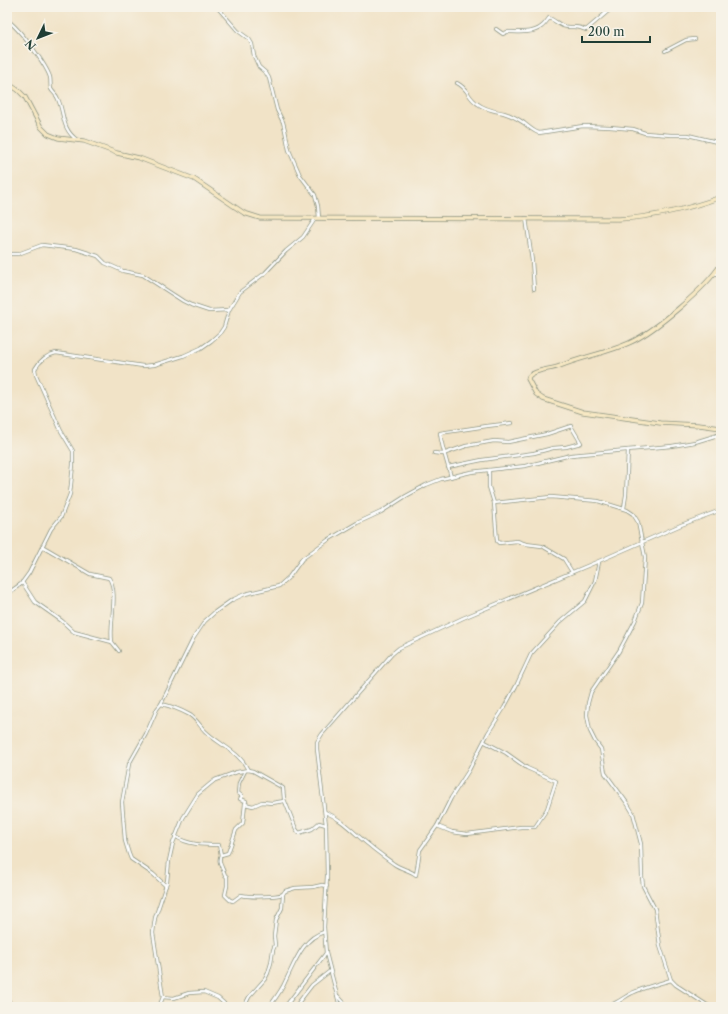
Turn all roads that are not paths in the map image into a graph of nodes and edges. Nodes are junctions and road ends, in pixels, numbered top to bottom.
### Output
1 (217, 7) edge
2 (613, 7) edge
3 (7, 20) edge
4 (496, 28) dead end
5 (695, 39) dead end
6 (665, 51) dead end
7 (7, 83) edge
8 (456, 83) dead end
9 (78, 140) junction
10 (721, 144) edge
11 (721, 197) edge
12 (526, 218) junction
13 (317, 219) junction
14 (7, 254) edge
15 (721, 264) edge
16 (721, 272) edge
17 (715, 274) junction
18 (534, 289) dead end
19 (229, 310) junction
20 (512, 423) dead end
21 (721, 428) edge
22 (721, 434) edge
23 (628, 450) junction
24 (434, 453) dead end
25 (443, 454) junction
26 (448, 467) junction
27 (489, 470) junction
28 (451, 477) junction
29 (494, 503) junction
30 (624, 508) junction
31 (721, 510) edge
32 (642, 542) junction
33 (42, 546) junction
34 (599, 561) junction
35 (572, 572) junction
36 (22, 582) junction
37 (7, 594) edge
38 (112, 642) junction
39 (119, 651) dead end
40 (161, 704) junction
41 (485, 742) junction
42 (247, 770) junction
43 (284, 801) junction
44 (245, 804) junction
45 (325, 812) junction
46 (326, 825) junction
47 (437, 826) junction
48 (175, 836) junction
49 (222, 855) junction
50 (166, 886) junction
51 (326, 886) junction
52 (283, 894) junction
53 (324, 932) junction
54 (326, 953) junction
55 (330, 972) junction
56 (671, 980) junction
57 (338, 996) junction
58 (163, 997) junction
59 (7, 998) edge
60 (610, 1006) dead end
61 (12, 1007) edge
62 (159, 1007) edge
63 (228, 1007) edge
64 (244, 1007) edge
65 (269, 1007) edge
66 (285, 1007) edge
67 (295, 1007) edge
68 (340, 1007) edge
69 (348, 1007) edge
70 (710, 1007) edge

1 - 13 street
2 - 4 street
3 - 9 street
5 - 6 street
7 - 9 main road
8 - 10 street
9 - 13 main road
11 - 12 main road
12 - 13 main road
12 - 18 street
13 - 19 street
14 - 19 street
15 - 17 main road
16 - 17 street
17 - 21 main road
19 - 33 street
20 - 25 street
22 - 23 street
23 - 27 street
23 - 30 street
24 - 25 street
25 - 26 street
25 - 26 street
26 - 28 street
27 - 28 street
27 - 29 street
28 - 40 street
29 - 30 street
29 - 35 street
30 - 32 street
31 - 32 street
32 - 34 street
32 - 56 street
33 - 36 street
33 - 38 street
34 - 35 street
34 - 41 street
35 - 45 street
36 - 37 street
36 - 38 street
38 - 39 street
40 - 42 street
40 - 50 street
41 - 47 street
41 - 47 street
42 - 43 street
42 - 44 street
42 - 48 street
43 - 44 street
43 - 46 street
44 - 49 street
45 - 46 street
45 - 47 street
46 - 51 street
48 - 49 street
48 - 50 street
49 - 52 street
50 - 58 street
51 - 52 street
51 - 53 street
52 - 64 street
53 - 54 street
53 - 65 street
54 - 55 street
54 - 66 street
55 - 57 street
55 - 67 street
56 - 60 street
56 - 70 street
57 - 68 street
57 - 69 street
58 - 62 street
58 - 63 street
59 - 61 street

